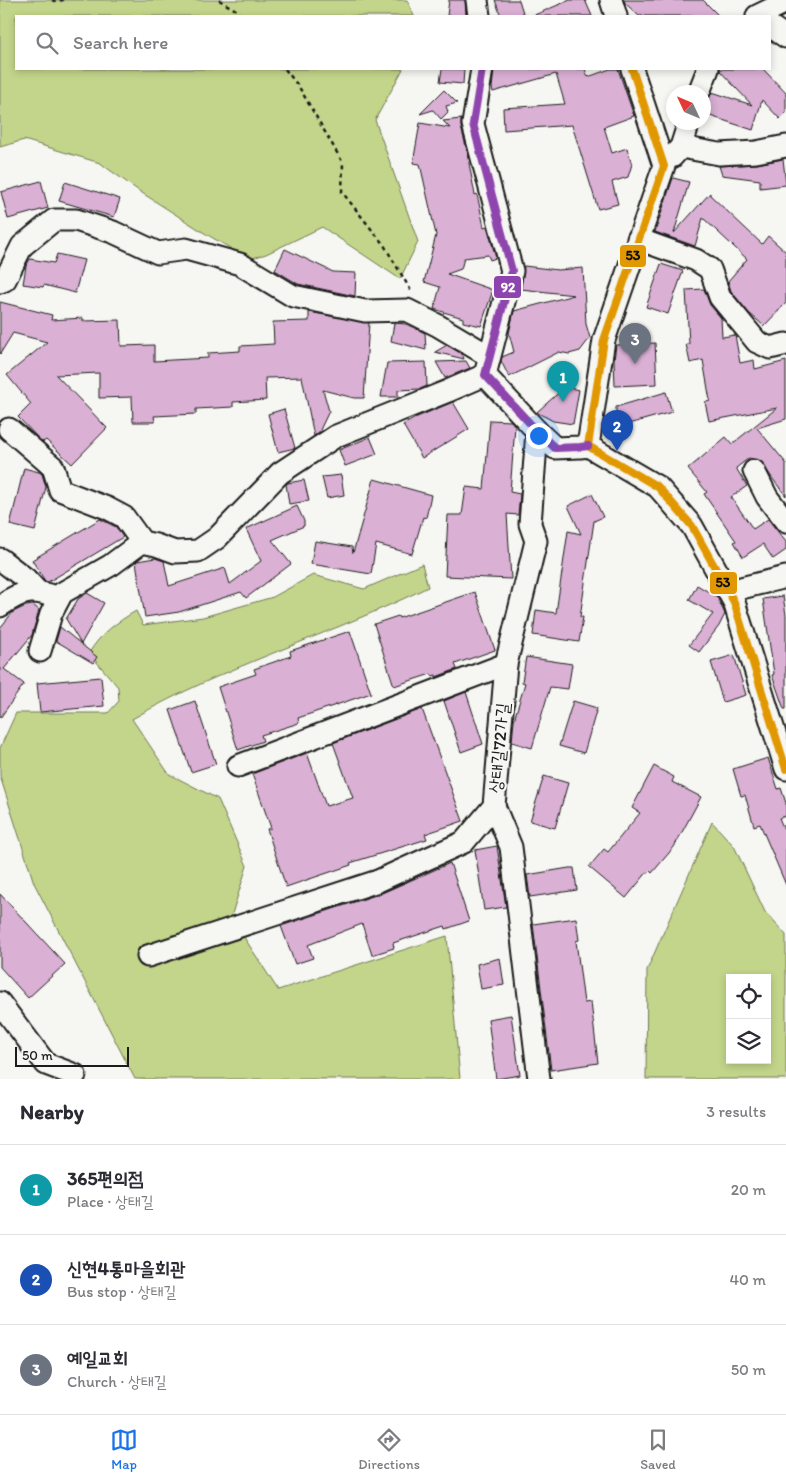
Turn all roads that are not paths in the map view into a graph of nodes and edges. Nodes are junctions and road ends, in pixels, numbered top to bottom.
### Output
1 (477, 0) edge
2 (610, 0) edge
3 (786, 2) edge
4 (479, 15) edge
5 (616, 15) edge
6 (759, 15) edge
7 (771, 27) edge
8 (786, 37) edge
9 (482, 70) edge
10 (632, 70) edge
11 (708, 70) edge
12 (702, 85) edge
13 (686, 130) edge
14 (786, 146) edge
15 (681, 147) junction
16 (664, 166) junction
17 (638, 239) junction
18 (0, 282) edge
19 (786, 344) edge
20 (487, 366) junction
21 (10, 429) dead end
22 (538, 431) junction
23 (588, 446) junction
24 (754, 471) dead end
25 (786, 522) edge
26 (142, 542) junction
27 (0, 559) edge
28 (786, 576) edge
29 (37, 591) junction
30 (729, 591) junction
31 (59, 598) junction
32 (0, 606) edge
33 (40, 651) dead end
34 (506, 664) junction
35 (238, 766) dead end
36 (786, 769) edge
37 (494, 806) junction
38 (148, 956) dead end
39 (0, 1003) edge
40 (75, 1075) dead end
41 (539, 1079) edge

1 - 4 street
2 - 5 street
3 - 6 street
7 - 8 street
9 - 20 street
10 - 16 street
11 - 12 street
13 - 15 street
14 - 15 street
15 - 16 street
16 - 17 street
17 - 19 street
17 - 23 street
18 - 20 street
20 - 22 street
20 - 26 street
21 - 26 street
22 - 23 street
22 - 34 street, 상태길72가길
23 - 30 street
24 - 25 street
26 - 31 street
27 - 29 street
28 - 30 street
29 - 31 street
29 - 32 street
30 - 36 street
31 - 33 street
34 - 35 street
34 - 37 street, 상태길72가길
37 - 38 street, 상태길72가길
37 - 41 street
39 - 40 street

